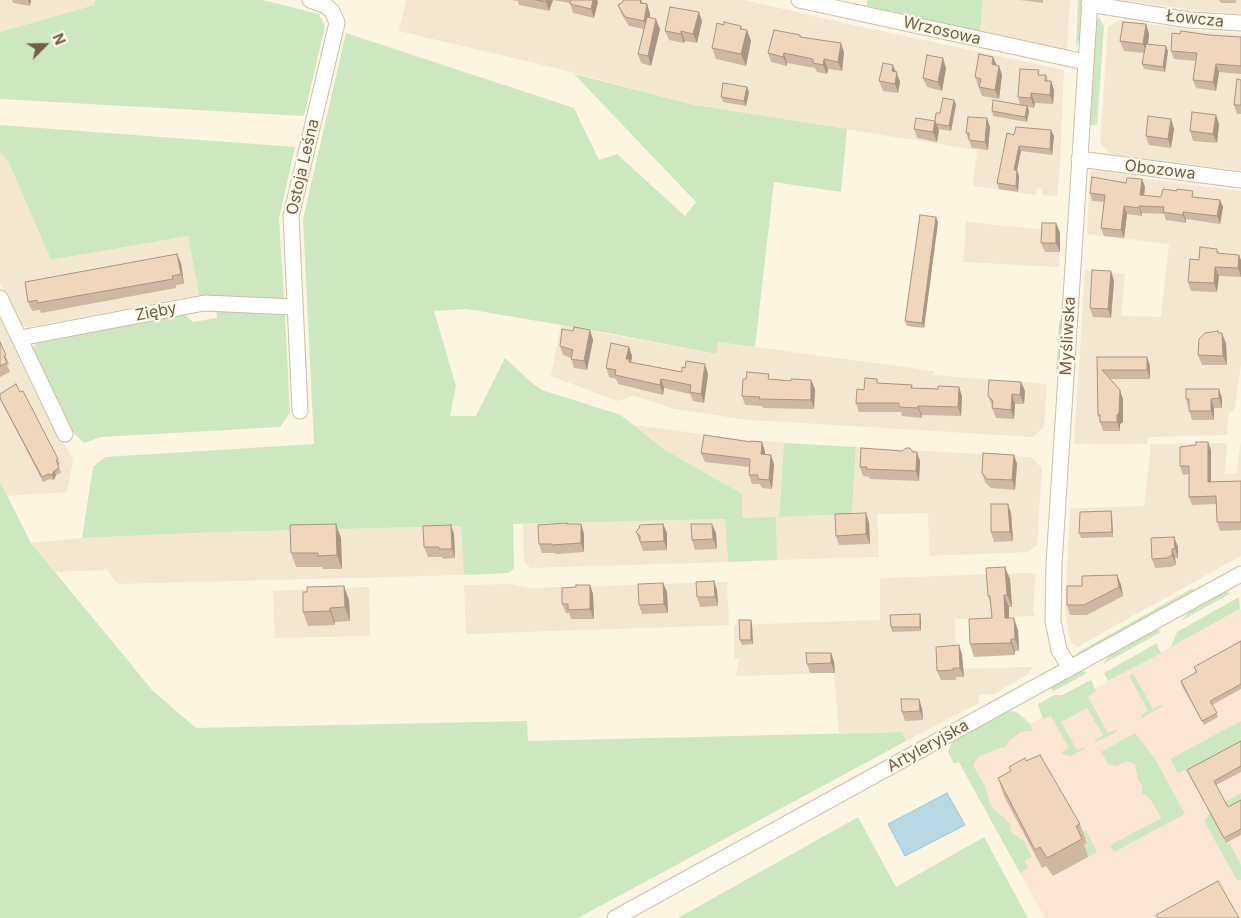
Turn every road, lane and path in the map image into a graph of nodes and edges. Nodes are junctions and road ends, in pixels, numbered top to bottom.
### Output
1 (310, 0) edge
2 (799, 0) edge
3 (1090, 2) edge
4 (1241, 23) edge
5 (1085, 62) junction
6 (1079, 159) junction
7 (1241, 180) edge
8 (0, 298) edge
9 (294, 307) junction
10 (20, 338) junction
11 (300, 411) dead end
12 (65, 434) dead end
13 (1241, 574) edge
14 (1070, 668) junction
15 (616, 918) edge

1 - 9 street, Ostoja Leśna
2 - 5 street, Wrzosowa
3 - 4 street, Łowcza
3 - 5 street, Myśliwska
5 - 6 street, Myśliwska
6 - 7 street, Obozowa
6 - 14 street, Myśliwska
8 - 10 street
9 - 10 street, Zięby
9 - 11 street, Ostoja Leśna
10 - 12 street
13 - 14 street, Artyleryjska
14 - 15 street, Artyleryjska

